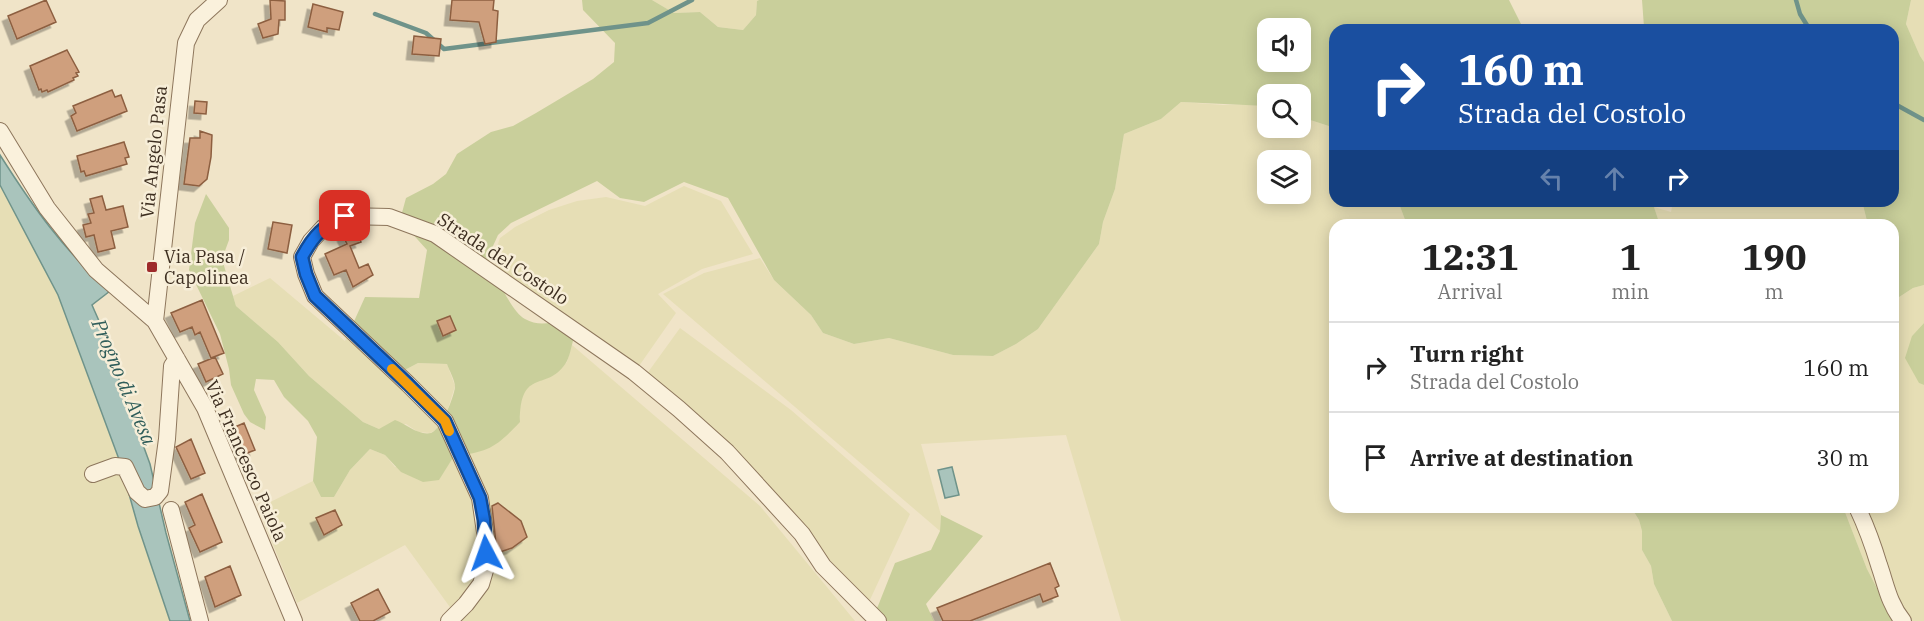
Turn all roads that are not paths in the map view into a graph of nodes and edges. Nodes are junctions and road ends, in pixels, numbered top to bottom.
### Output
1 (219, 0) edge
2 (0, 130) edge
3 (155, 321) junction
4 (177, 359) junction
5 (93, 474) dead end
6 (171, 510) dead end
7 (1860, 513) edge
8 (200, 621) edge
9 (294, 621) edge
10 (449, 621) edge
11 (878, 621) edge
12 (1904, 621) edge

1 - 3 street, Via Angelo Pasa
2 - 3 street, Via Francesco Paiola
3 - 4 street, Via Francesco Paiola
4 - 5 street
4 - 9 street, Via Francesco Paiola
6 - 8 street
7 - 12 street
10 - 11 street, Strada del Costolo

